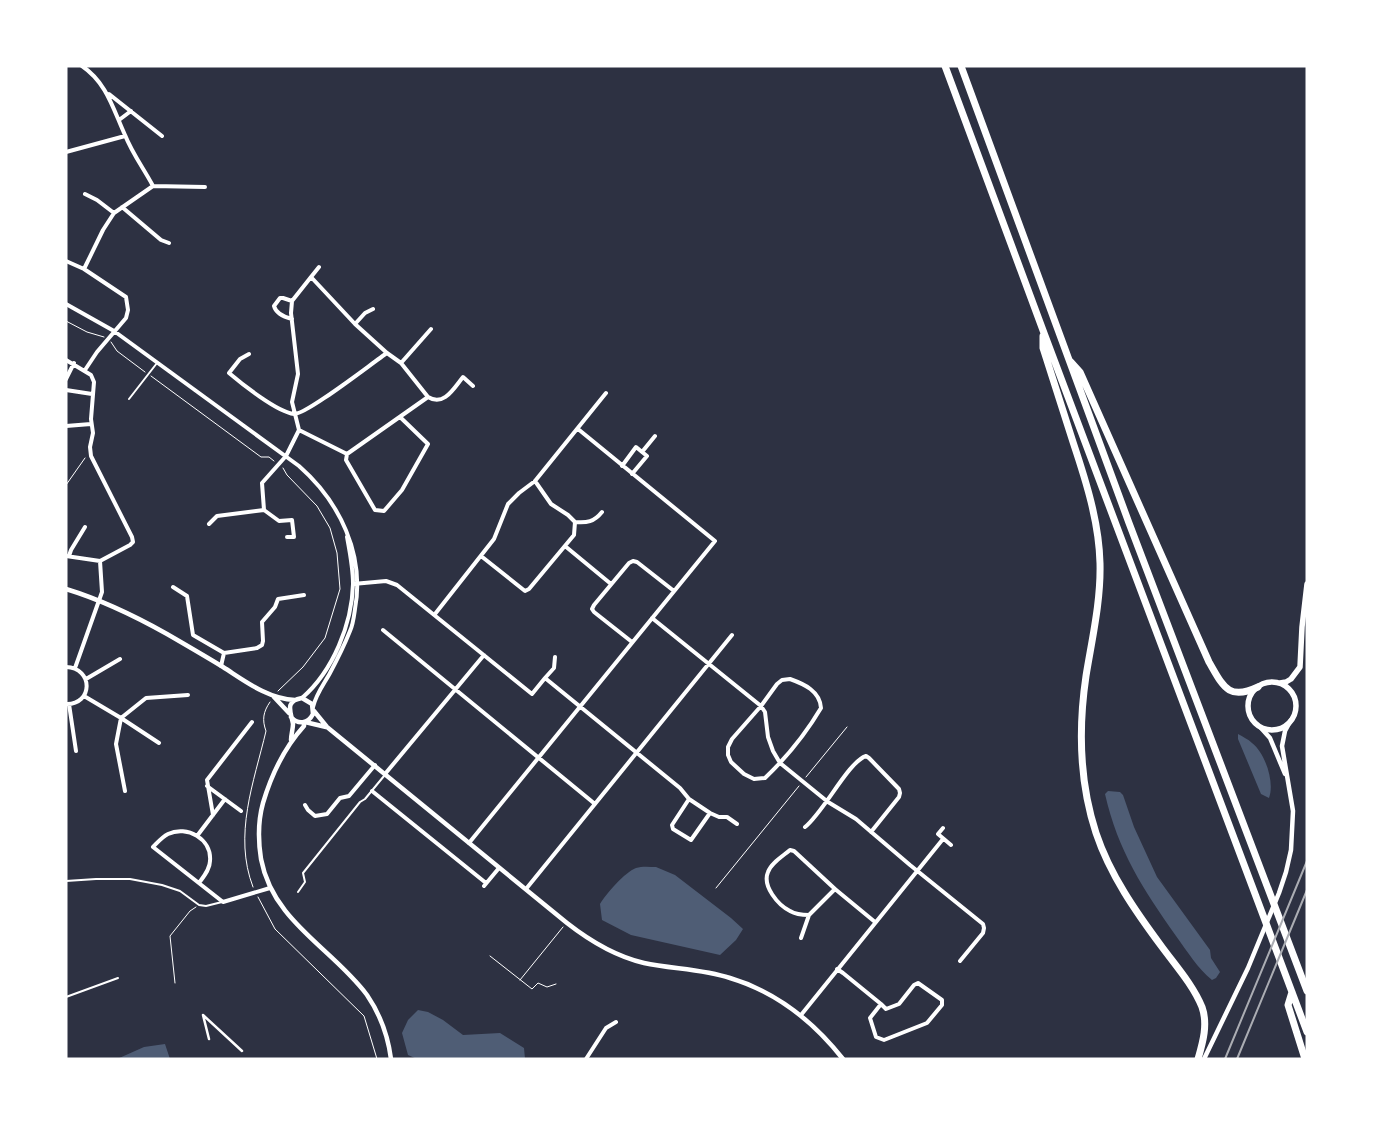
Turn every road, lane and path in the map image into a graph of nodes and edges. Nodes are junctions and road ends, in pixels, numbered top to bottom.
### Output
1 (82, 66) edge
2 (945, 66) edge
3 (961, 66) edge
4 (108, 93) junction
5 (131, 111) junction
6 (119, 120) junction
7 (125, 136) junction
8 (162, 136) dead end
9 (66, 152) edge
10 (153, 186) junction
11 (205, 187) dead end
12 (84, 194) dead end
13 (122, 207) junction
14 (114, 213) junction
15 (169, 243) dead end
16 (66, 261) edge
17 (319, 267) dead end
18 (84, 269) junction
19 (311, 277) junction
20 (292, 301) junction
21 (66, 304) edge
22 (374, 309) dead end
23 (292, 319) junction
24 (66, 321) edge
25 (356, 324) junction
26 (430, 329) dead end
27 (114, 331) junction
28 (1044, 333) junction
29 (108, 339) junction
30 (387, 353) junction
31 (249, 354) dead end
32 (66, 360) edge
33 (1070, 362) junction
34 (157, 363) junction
35 (401, 363) junction
36 (74, 364) junction
37 (85, 370) junction
38 (147, 374) junction
39 (66, 379) edge
40 (473, 386) dead end
41 (66, 390) edge
42 (606, 393) dead end
43 (92, 394) junction
44 (428, 397) junction
45 (129, 399) dead end
46 (295, 414) junction
47 (400, 417) junction
48 (91, 424) junction
49 (66, 426) edge
50 (578, 429) junction
51 (299, 430) junction
52 (655, 436) dead end
53 (642, 452) junction
54 (347, 454) junction
55 (91, 456) junction
56 (286, 456) junction
57 (280, 465) junction
58 (622, 466) junction
59 (632, 474) junction
60 (535, 481) junction
61 (66, 485) edge
62 (264, 510) junction
63 (602, 512) dead end
64 (575, 522) junction
65 (209, 524) dead end
66 (85, 527) dead end
67 (287, 537) dead end
68 (565, 546) junction
69 (68, 556) edge
70 (481, 556) junction
71 (100, 561) junction
72 (355, 584) junction
73 (611, 584) junction
74 (1307, 584) edge
75 (173, 587) dead end
76 (66, 589) edge
77 (674, 591) junction
78 (304, 595) dead end
79 (100, 601) junction
80 (434, 614) junction
81 (652, 618) junction
82 (383, 630) dead end
83 (732, 636) dead end
84 (632, 642) junction
85 (224, 653) junction
86 (484, 655) junction
87 (555, 657) dead end
88 (120, 659) dead end
89 (709, 664) junction
90 (221, 666) junction
91 (66, 667) edge
92 (75, 668) junction
93 (545, 678) junction
94 (86, 680) junction
95 (1278, 683) junction
96 (1258, 687) junction
97 (455, 690) junction
98 (188, 695) dead end
99 (84, 696) junction
100 (274, 696) junction
101 (302, 698) junction
102 (295, 700) junction
103 (68, 704) edge
104 (761, 706) junction
105 (580, 707) junction
106 (314, 709) junction
107 (290, 715) junction
108 (121, 718) junction
109 (1291, 720) junction
110 (252, 722) dead end
111 (305, 722) junction
112 (327, 727) junction
113 (847, 727) dead end
114 (1261, 728) junction
115 (291, 741) junction
116 (159, 743) dead end
117 (76, 751) dead end
118 (637, 753) junction
119 (538, 757) junction
120 (780, 763) junction
121 (375, 765) junction
122 (385, 774) junction
123 (802, 782) junction
124 (1289, 782) junction
125 (207, 786) junction
126 (126, 791) dead end
127 (372, 791) junction
128 (225, 798) junction
129 (689, 799) junction
130 (828, 802) junction
131 (595, 804) junction
132 (305, 806) dead end
133 (241, 811) dead end
134 (710, 814) junction
135 (213, 815) junction
136 (737, 824) dead end
137 (805, 827) dead end
138 (943, 828) dead end
139 (871, 832) junction
140 (197, 836) junction
141 (943, 839) junction
142 (468, 843) junction
143 (951, 845) dead end
144 (499, 868) junction
145 (917, 871) junction
146 (66, 881) edge
147 (199, 883) junction
148 (270, 888) junction
149 (716, 888) dead end
150 (526, 890) junction
151 (835, 890) junction
152 (298, 892) dead end
153 (256, 893) junction
154 (223, 902) junction
155 (199, 906) junction
156 (811, 913) junction
157 (566, 922) junction
158 (876, 922) junction
159 (801, 938) dead end
160 (490, 956) dead end
161 (960, 961) dead end
162 (837, 969) junction
163 (118, 978) dead end
164 (520, 980) junction
165 (175, 984) dead end
166 (556, 984) dead end
167 (1291, 989) junction
168 (1307, 991) edge
169 (66, 996) edge
170 (881, 1004) junction
171 (801, 1014) junction
172 (616, 1022) dead end
173 (1307, 1032) edge
174 (209, 1039) dead end
175 (242, 1051) dead end
176 (377, 1059) edge
177 (391, 1059) edge
178 (586, 1059) edge
179 (844, 1059) edge
180 (1198, 1059) edge
181 (1204, 1059) edge
182 (1305, 1059) edge

1 - 4 street
2 - 28 highway
3 - 33 highway
4 - 5 street
4 - 6 street
5 - 6 street
5 - 8 street
6 - 7 street
7 - 9 street
7 - 10 street
10 - 11 street
10 - 13 street
12 - 14 street
13 - 14 street
13 - 15 street
14 - 18 street
16 - 18 street
17 - 19 street
18 - 27 street
19 - 20 street
19 - 25 street
20 - 23 street
20 - 23 street
21 - 27 street
22 - 25 street
23 - 46 street
24 - 29 path
25 - 30 street
26 - 35 street
27 - 29 street
27 - 34 street
28 - 167 highway
28 - 180 highway
29 - 37 street
29 - 38 path
30 - 35 street
30 - 46 street
31 - 46 street
32 - 36 street
33 - 96 highway
33 - 168 highway
34 - 38 lane
34 - 56 street
35 - 44 street
36 - 37 street
36 - 39 street
37 - 43 street
38 - 45 lane
38 - 57 path
40 - 44 street
41 - 43 street
42 - 50 street
43 - 48 street
44 - 47 street
46 - 51 street
47 - 54 street
47 - 54 street
48 - 49 street
48 - 55 street
50 - 58 street
50 - 60 street
51 - 54 street
51 - 56 street
52 - 53 street
53 - 58 street
53 - 59 street
55 - 61 path
55 - 71 street
56 - 57 street
56 - 72 street
57 - 62 street
57 - 100 path
58 - 59 street
59 - 77 street
60 - 64 street
60 - 70 street
62 - 65 street
62 - 67 street
63 - 64 street
64 - 68 street
66 - 69 street
68 - 70 street
68 - 73 street
69 - 71 street
70 - 80 street
71 - 79 street
72 - 80 street
72 - 101 street
72 - 106 street
73 - 77 street
73 - 84 street
74 - 95 main road
75 - 85 street
76 - 79 street
77 - 81 street
78 - 85 street
79 - 90 street
79 - 92 street
80 - 86 street
81 - 84 street
81 - 89 street
82 - 97 street
83 - 89 street
84 - 105 street
85 - 90 street
86 - 93 street
86 - 97 street
87 - 93 street
88 - 94 street
89 - 104 street
89 - 118 street
90 - 100 street
91 - 92 street
92 - 94 street
93 - 105 street
94 - 99 street
95 - 96 main road
95 - 109 main road
96 - 114 main road
97 - 119 street
97 - 122 street
98 - 108 street
99 - 103 street
99 - 108 street
100 - 102 street
100 - 107 street
100 - 153 path
101 - 102 street
101 - 106 street
102 - 107 street
103 - 117 street
104 - 120 street
104 - 120 street
104 - 120 street
105 - 118 street
105 - 119 street
106 - 111 street
106 - 112 street
107 - 111 street
107 - 115 street
108 - 116 street
108 - 126 street
109 - 114 main road
109 - 124 street
110 - 125 street
111 - 112 street
111 - 115 street
112 - 121 street
113 - 123 path
114 - 124 street
115 - 148 street
118 - 129 street
118 - 131 street
119 - 131 street
119 - 142 street
120 - 123 street
121 - 122 street
121 - 132 street
122 - 127 lane
122 - 142 street
123 - 130 street
123 - 149 path
124 - 181 street
125 - 128 street
125 - 135 street
127 - 144 street
127 - 152 lane
128 - 133 street
128 - 135 street
129 - 134 street
129 - 134 street
130 - 137 street
130 - 139 street
130 - 139 street
131 - 150 street
134 - 136 street
135 - 140 street
138 - 141 street
139 - 145 street
140 - 147 street
140 - 147 street
141 - 143 street
141 - 145 street
142 - 144 street
144 - 150 street
145 - 158 street
145 - 161 street
146 - 155 lane
147 - 154 street
148 - 153 street
148 - 177 street
150 - 157 street
151 - 156 street
151 - 156 street
151 - 158 street
153 - 154 street
153 - 176 path
154 - 155 lane
155 - 165 path
156 - 159 street
157 - 164 path
157 - 171 street
158 - 162 street
160 - 164 path
162 - 170 street
162 - 171 street
163 - 169 lane
164 - 166 path
167 - 173 highway
167 - 182 highway
170 - 170 street
171 - 179 street
172 - 178 street
174 - 175 street

